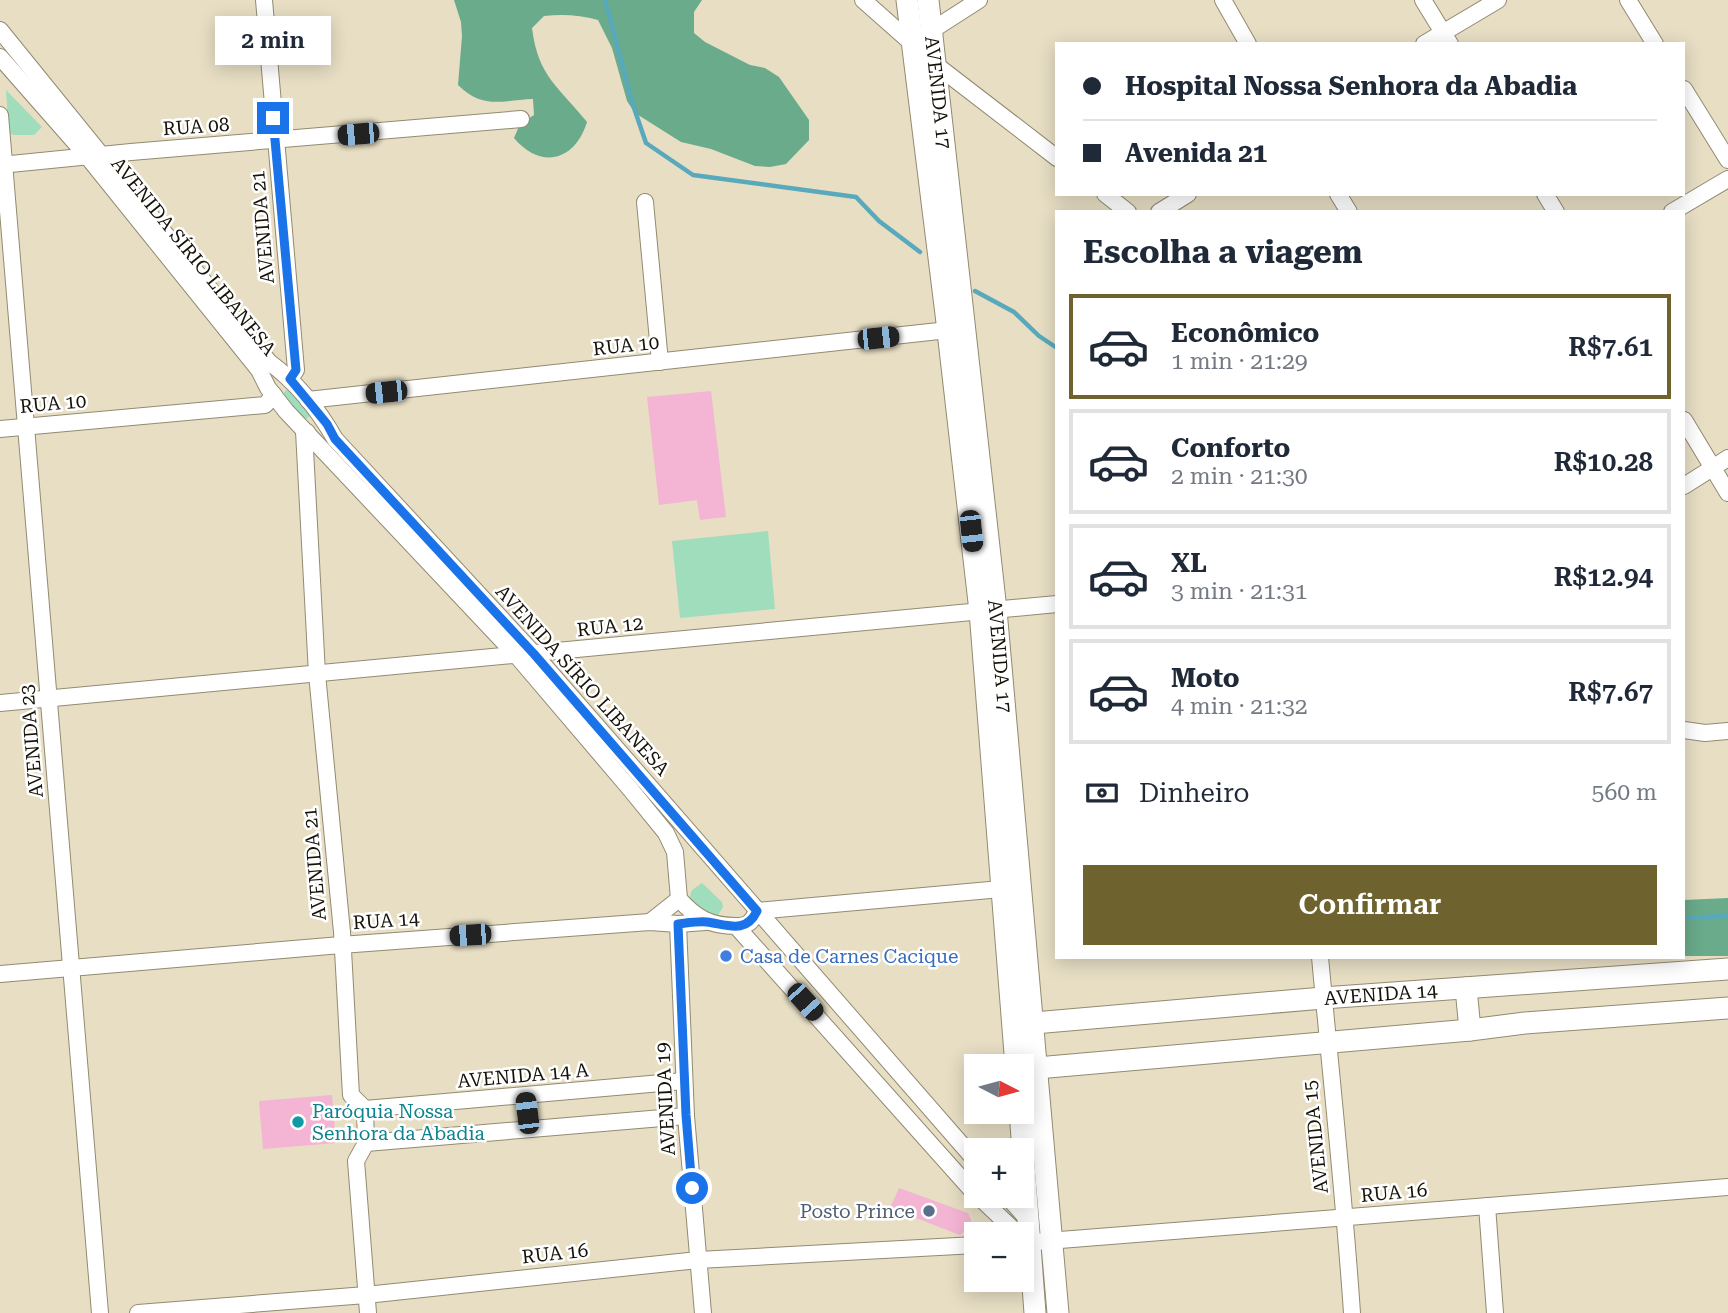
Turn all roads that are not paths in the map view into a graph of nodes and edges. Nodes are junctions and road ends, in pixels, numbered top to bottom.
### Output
1 (264, 0) edge
2 (863, 0) edge
3 (907, 0) edge
4 (928, 0) edge
5 (979, 0) edge
6 (1223, 0) edge
7 (1423, 0) edge
8 (1498, 0) edge
9 (1628, 0) edge
10 (931, 29) junction
11 (0, 30) edge
12 (1446, 38) edge
13 (1247, 42) edge
14 (1654, 42) edge
15 (914, 44) junction
16 (0, 57) edge
17 (935, 64) junction
18 (1685, 91) edge
19 (0, 115) edge
20 (520, 119) dead end
21 (275, 141) junction
22 (95, 156) junction
23 (1055, 156) edge
24 (1728, 160) edge
25 (3, 165) edge
26 (1728, 179) edge
27 (1108, 196) edge
28 (1185, 196) edge
29 (645, 202) dead end
30 (1125, 210) edge
31 (1162, 210) edge
32 (1675, 210) edge
33 (955, 327) junction
34 (660, 362) junction
35 (290, 379) junction
36 (274, 395) junction
37 (308, 400) junction
38 (321, 417) junction
39 (1685, 422) edge
40 (27, 427) junction
41 (0, 429) edge
42 (304, 431) junction
43 (1728, 458) edge
44 (1713, 467) junction
45 (1685, 485) edge
46 (1728, 494) edge
47 (1055, 604) edge
48 (988, 611) junction
49 (534, 654) junction
50 (517, 656) junction
51 (317, 674) junction
52 (49, 698) junction
53 (0, 703) edge
54 (1685, 730) edge
55 (1728, 731) edge
56 (709, 855) junction
57 (677, 868) junction
58 (1001, 889) junction
59 (679, 899) junction
60 (757, 911) junction
61 (650, 922) junction
62 (705, 922) junction
63 (678, 924) junction
64 (736, 926) junction
65 (341, 944) junction
66 (1320, 959) edge
67 (71, 969) junction
68 (1728, 969) edge
69 (0, 974) edge
70 (1466, 988) junction
71 (1323, 998) junction
72 (1728, 1008) edge
73 (1034, 1023) junction
74 (1470, 1030) junction
75 (1326, 1043) junction
76 (1015, 1054) edge
77 (1037, 1068) junction
78 (684, 1082) junction
79 (525, 1097) junction
80 (365, 1109) junction
81 (686, 1115) junction
82 (1020, 1124) edge
83 (529, 1129) junction
84 (366, 1143) junction
85 (964, 1147) edge
86 (964, 1180) edge
87 (1728, 1187) edge
88 (1487, 1206) junction
89 (992, 1208) edge
90 (1345, 1217) junction
91 (1009, 1222) edge
92 (1024, 1222) edge
93 (1034, 1237) edge
94 (1050, 1240) junction
95 (964, 1246) edge
96 (698, 1260) junction
97 (1032, 1292) edge
98 (366, 1295) junction
99 (100, 1313) edge
100 (138, 1313) edge
101 (368, 1313) edge
102 (703, 1313) edge
103 (1035, 1313) edge
104 (1058, 1313) edge
105 (1352, 1313) edge
106 (1496, 1313) edge

1 - 21 street, AVENIDA 21
2 - 15 street
3 - 15 main road, AVENIDA 17
4 - 10 main road, AVENIDA 17
5 - 10 street
6 - 13 street
7 - 12 street
8 - 12 street
9 - 14 street
10 - 15 street
10 - 17 main road, AVENIDA 17
11 - 22 street, AVENIDA SÍRIO LIBANESA
15 - 17 street
15 - 33 main road, AVENIDA 17
16 - 22 street, AVENIDA SÍRIO LIBANESA
17 - 23 street
17 - 33 main road, AVENIDA 17
18 - 24 street
19 - 25 street, AVENIDA 23
20 - 21 street, RUA 08
21 - 22 street, RUA 08
21 - 35 street, AVENIDA 21
22 - 25 street, RUA 08
22 - 35 street, AVENIDA SÍRIO LIBANESA
22 - 36 street, AVENIDA SÍRIO LIBANESA
25 - 40 street, AVENIDA 23
26 - 32 street
27 - 30 street
28 - 31 street
29 - 34 street
33 - 34 street, RUA 10
33 - 48 main road, AVENIDA 17
34 - 37 street, RUA 10
35 - 36 street
35 - 37 street, AVENIDA SÍRIO LIBANESA
36 - 40 street, RUA 10
36 - 42 street, AVENIDA SÍRIO LIBANESA
37 - 38 street, AVENIDA SÍRIO LIBANESA
38 - 42 street
38 - 49 street, AVENIDA SÍRIO LIBANESA
39 - 44 street
40 - 41 street, RUA 10
40 - 52 street, AVENIDA 23
42 - 50 street, AVENIDA SÍRIO LIBANESA
42 - 51 street, AVENIDA 21
43 - 44 street
44 - 45 street
44 - 46 street
47 - 48 street, RUA 12
48 - 49 street, RUA 12
48 - 58 main road, AVENIDA 17
48 - 73 main road, AVENIDA 17
49 - 50 street, RUA 12
49 - 56 street, AVENIDA SÍRIO LIBANESA
50 - 51 street, RUA 12
50 - 57 street, AVENIDA SÍRIO LIBANESA
51 - 52 street, RUA 12
51 - 65 street, AVENIDA 21
52 - 53 street, RUA 12
52 - 67 street, AVENIDA 23
54 - 55 street
56 - 57 street
56 - 60 street, AVENIDA SÍRIO LIBANESA
57 - 59 street, AVENIDA SÍRIO LIBANESA
58 - 60 street
58 - 76 main road, AVENIDA 17
59 - 61 street
59 - 62 street
60 - 64 street
60 - 85 street, AVENIDA SÍRIO LIBANESA
61 - 63 street, RUA 14
61 - 65 street, RUA 14
62 - 63 street, RUA 14
62 - 64 street
63 - 78 street, AVENIDA 19
64 - 86 street
65 - 67 street, RUA 14
65 - 80 street, AVENIDA 21
66 - 71 street, AVENIDA 15
67 - 69 street, RUA 14
67 - 99 street, AVENIDA 23
68 - 70 main road, AVENIDA 14
70 - 71 main road, AVENIDA 14
70 - 74 main road
71 - 73 main road, AVENIDA 14
71 - 75 street, AVENIDA 15
72 - 74 main road
73 - 77 main road, AVENIDA 17
74 - 75 main road
75 - 77 main road
75 - 90 street, AVENIDA 15
77 - 94 main road, AVENIDA 17
78 - 79 street, AVENIDA 14 A
78 - 81 street, AVENIDA 19
79 - 80 street, AVENIDA 14 A
79 - 83 street
80 - 84 street, AVENIDA 21
81 - 83 street
81 - 96 street, AVENIDA 19
82 - 92 main road
83 - 84 street
84 - 98 street, AVENIDA 21
87 - 88 street, RUA 16
88 - 90 street, RUA 16
88 - 106 street
89 - 91 street
90 - 94 street, RUA 16
90 - 105 street, AVENIDA 15
93 - 94 street
94 - 104 main road, AVENIDA 17
95 - 96 street, RUA 16
96 - 98 street, RUA 16
96 - 102 street, AVENIDA 19
97 - 103 main road
98 - 100 street, RUA 16
98 - 101 street, AVENIDA 21

